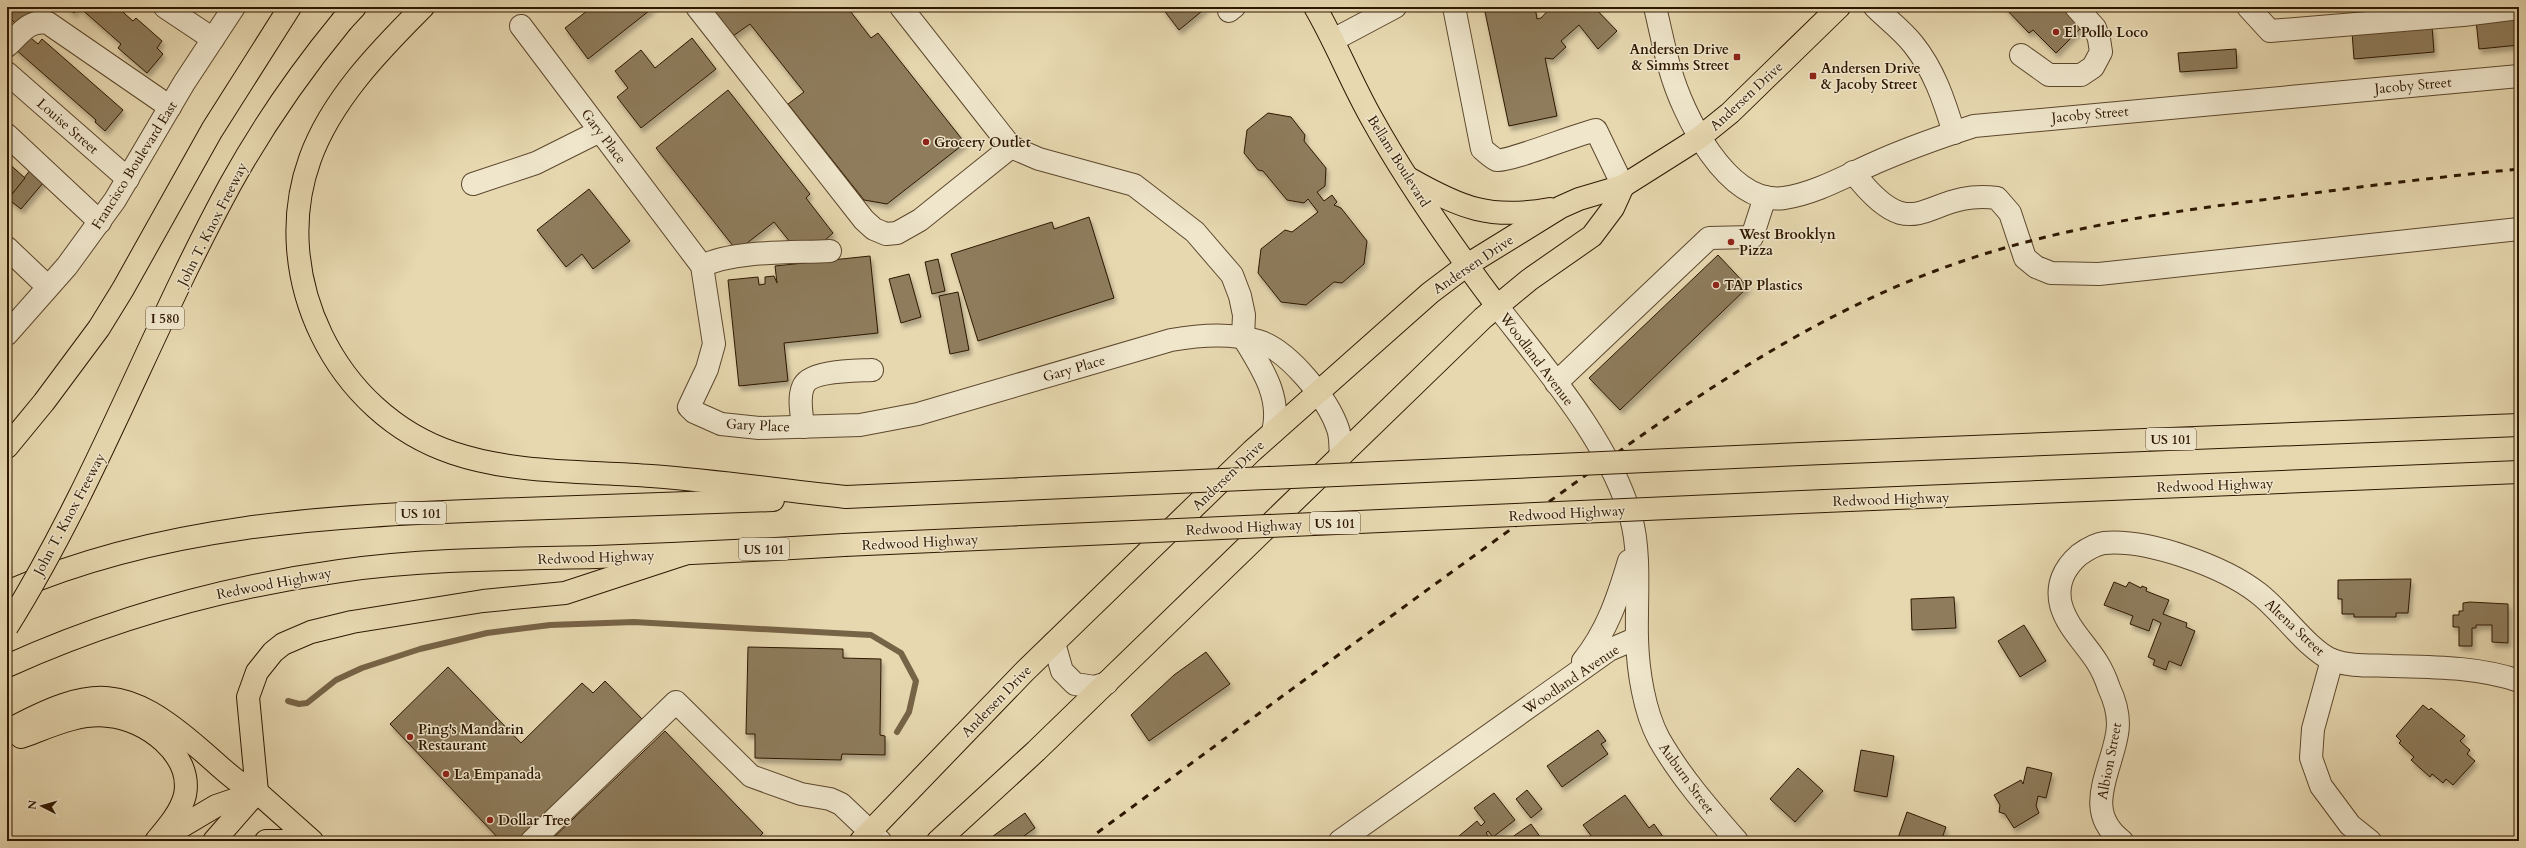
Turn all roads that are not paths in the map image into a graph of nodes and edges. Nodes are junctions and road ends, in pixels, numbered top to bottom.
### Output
1 (165, 7) edge
2 (234, 7) edge
3 (290, 7) edge
4 (301, 7) edge
5 (423, 7) edge
6 (697, 7) edge
7 (901, 7) edge
8 (1315, 7) edge
9 (1394, 7) edge
10 (1454, 7) edge
11 (1655, 7) edge
12 (1839, 7) edge
13 (1875, 7) edge
14 (2076, 7) edge
15 (2249, 7) edge
16 (2519, 8) edge
17 (2462, 11) edge
18 (2416, 12) edge
19 (348, 14) edge
20 (521, 26) dead end
21 (213, 39) junction
22 (1333, 40) junction
23 (7, 46) edge
24 (2021, 55) dead end
25 (7, 73) edge
26 (2519, 76) edge
27 (228, 104) junction
28 (170, 107) junction
29 (600, 131) junction
30 (1954, 133) junction
31 (7, 135) edge
32 (1699, 138) junction
33 (1011, 147) junction
34 (1853, 172) junction
35 (1406, 177) junction
36 (128, 180) junction
37 (473, 184) dead end
38 (1623, 186) junction
39 (1765, 197) junction
40 (1561, 207) junction
41 (100, 222) junction
42 (2519, 229) edge
43 (7, 248) edge
44 (830, 251) dead end
45 (1467, 265) junction
46 (702, 266) junction
47 (48, 287) junction
48 (1497, 306) junction
49 (7, 334) edge
50 (1243, 337) junction
51 (872, 370) dead end
52 (1556, 383) junction
53 (1318, 393) junction
54 (2519, 424) edge
55 (803, 427) junction
56 (1273, 432) junction
57 (7, 447) edge
58 (1341, 456) junction
59 (2519, 472) edge
60 (846, 497) junction
61 (1635, 540) junction
62 (2104, 543) joint
63 (684, 554) junction
64 (7, 592) edge
65 (7, 626) edge
66 (1637, 638) junction
67 (1054, 643) junction
68 (2332, 660) junction
69 (7, 666) edge
70 (1567, 680) junction
71 (2519, 681) edge
72 (1107, 683) junction
73 (7, 731) edge
74 (7, 742) edge
75 (257, 792) junction
76 (870, 838) edge
77 (156, 841) edge
78 (214, 841) edge
79 (266, 841) edge
80 (291, 841) edge
81 (312, 841) edge
82 (532, 841) edge
83 (938, 841) edge
84 (1340, 841) edge
85 (1736, 841) edge
86 (2122, 841) edge
87 (2370, 841) edge

1 - 21 street
2 - 21 street, Francisco Boulevard East
3 - 27 main road
4 - 27 main road
5 - 60 main road
6 - 33 street
7 - 33 street
8 - 22 main road, Bellam Boulevard
9 - 22 street
10 - 38 street
11 - 32 street, Jacoby Street
12 - 32 main road, Andersen Drive
13 - 30 street
14 - 24 street
15 - 18 street
16 - 17 street
17 - 18 street
19 - 65 main road, John T. Knox Freeway / I 580, bridge
20 - 29 street, Gary Place
21 - 28 street, Francisco Boulevard East
22 - 35 main road, Bellam Boulevard
23 - 28 street
25 - 36 street, Louise Street
26 - 30 street, Jacoby Street
27 - 57 main road
28 - 36 street, Francisco Boulevard East
29 - 37 street
29 - 46 street, Gary Place
30 - 34 street, Jacoby Street
31 - 41 street
32 - 38 main road, Andersen Drive
32 - 39 street, Jacoby Street
33 - 50 street
34 - 39 street, Jacoby Street
34 - 42 street
35 - 40 main road
35 - 45 main road, Bellam Boulevard
36 - 41 street, Francisco Boulevard East
38 - 40 main road, Andersen Drive
38 - 48 main road
39 - 52 street
40 - 45 main road, Andersen Drive
41 - 47 street, Francisco Boulevard East
43 - 47 street
44 - 46 street
45 - 48 main road, Bellam Boulevard
45 - 53 main road, Andersen Drive
46 - 55 street, Gary Place
47 - 49 street, Francisco Boulevard East
48 - 52 street, Woodland Avenue
48 - 58 main road
50 - 53 street, Gary Place
50 - 55 street, Gary Place
50 - 56 street
51 - 55 street
52 - 61 street, Woodland Avenue
53 - 56 main road, Andersen Drive
53 - 58 street, Gary Place
54 - 60 main road, US 101, bridge
56 - 67 main road, Andersen Drive
58 - 72 main road
59 - 63 main road, Redwood Highway / US 101, bridge
60 - 64 main road, US 101
61 - 66 street, Woodland Avenue
61 - 70 street
62 - 68 street, Altena Street
62 - 86 street, Albion Street
63 - 69 main road, Redwood Highway / US 101
63 - 75 main road
66 - 70 street, Woodland Avenue
66 - 85 street, Auburn Street
67 - 72 street
67 - 76 main road, Andersen Drive
68 - 71 street, Altena Street
68 - 87 street
70 - 84 street, Woodland Avenue
72 - 83 main road
73 - 75 main road
74 - 77 main road
75 - 77 main road
75 - 78 main road
75 - 81 main road
76 - 82 street
79 - 80 main road

